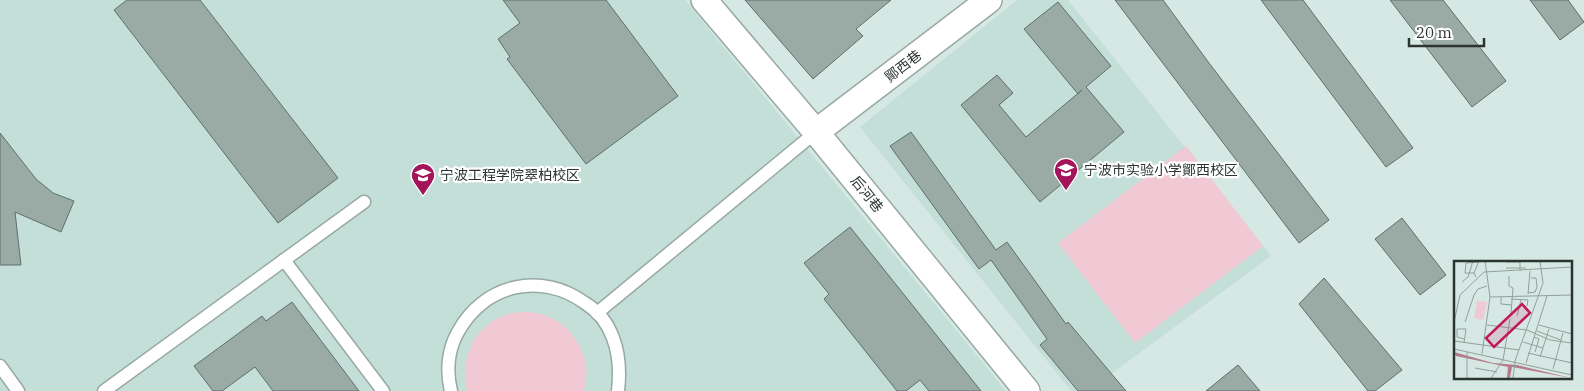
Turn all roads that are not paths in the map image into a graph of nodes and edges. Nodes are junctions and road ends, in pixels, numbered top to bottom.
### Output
1 (704, 0) edge
2 (989, 0) edge
3 (816, 132) junction
4 (364, 202) dead end
5 (284, 260) junction
6 (597, 313) junction
7 (0, 366) edge
8 (18, 391) edge
9 (104, 391) edge
10 (383, 391) edge
11 (451, 391) edge
12 (618, 391) edge
13 (1028, 391) edge

1 - 3 street, 后河巷
2 - 3 street, 鄮西巷
3 - 6 lane
3 - 13 street, 后河巷
4 - 5 lane
5 - 9 lane
5 - 10 lane
6 - 11 lane
6 - 12 lane
7 - 8 lane

